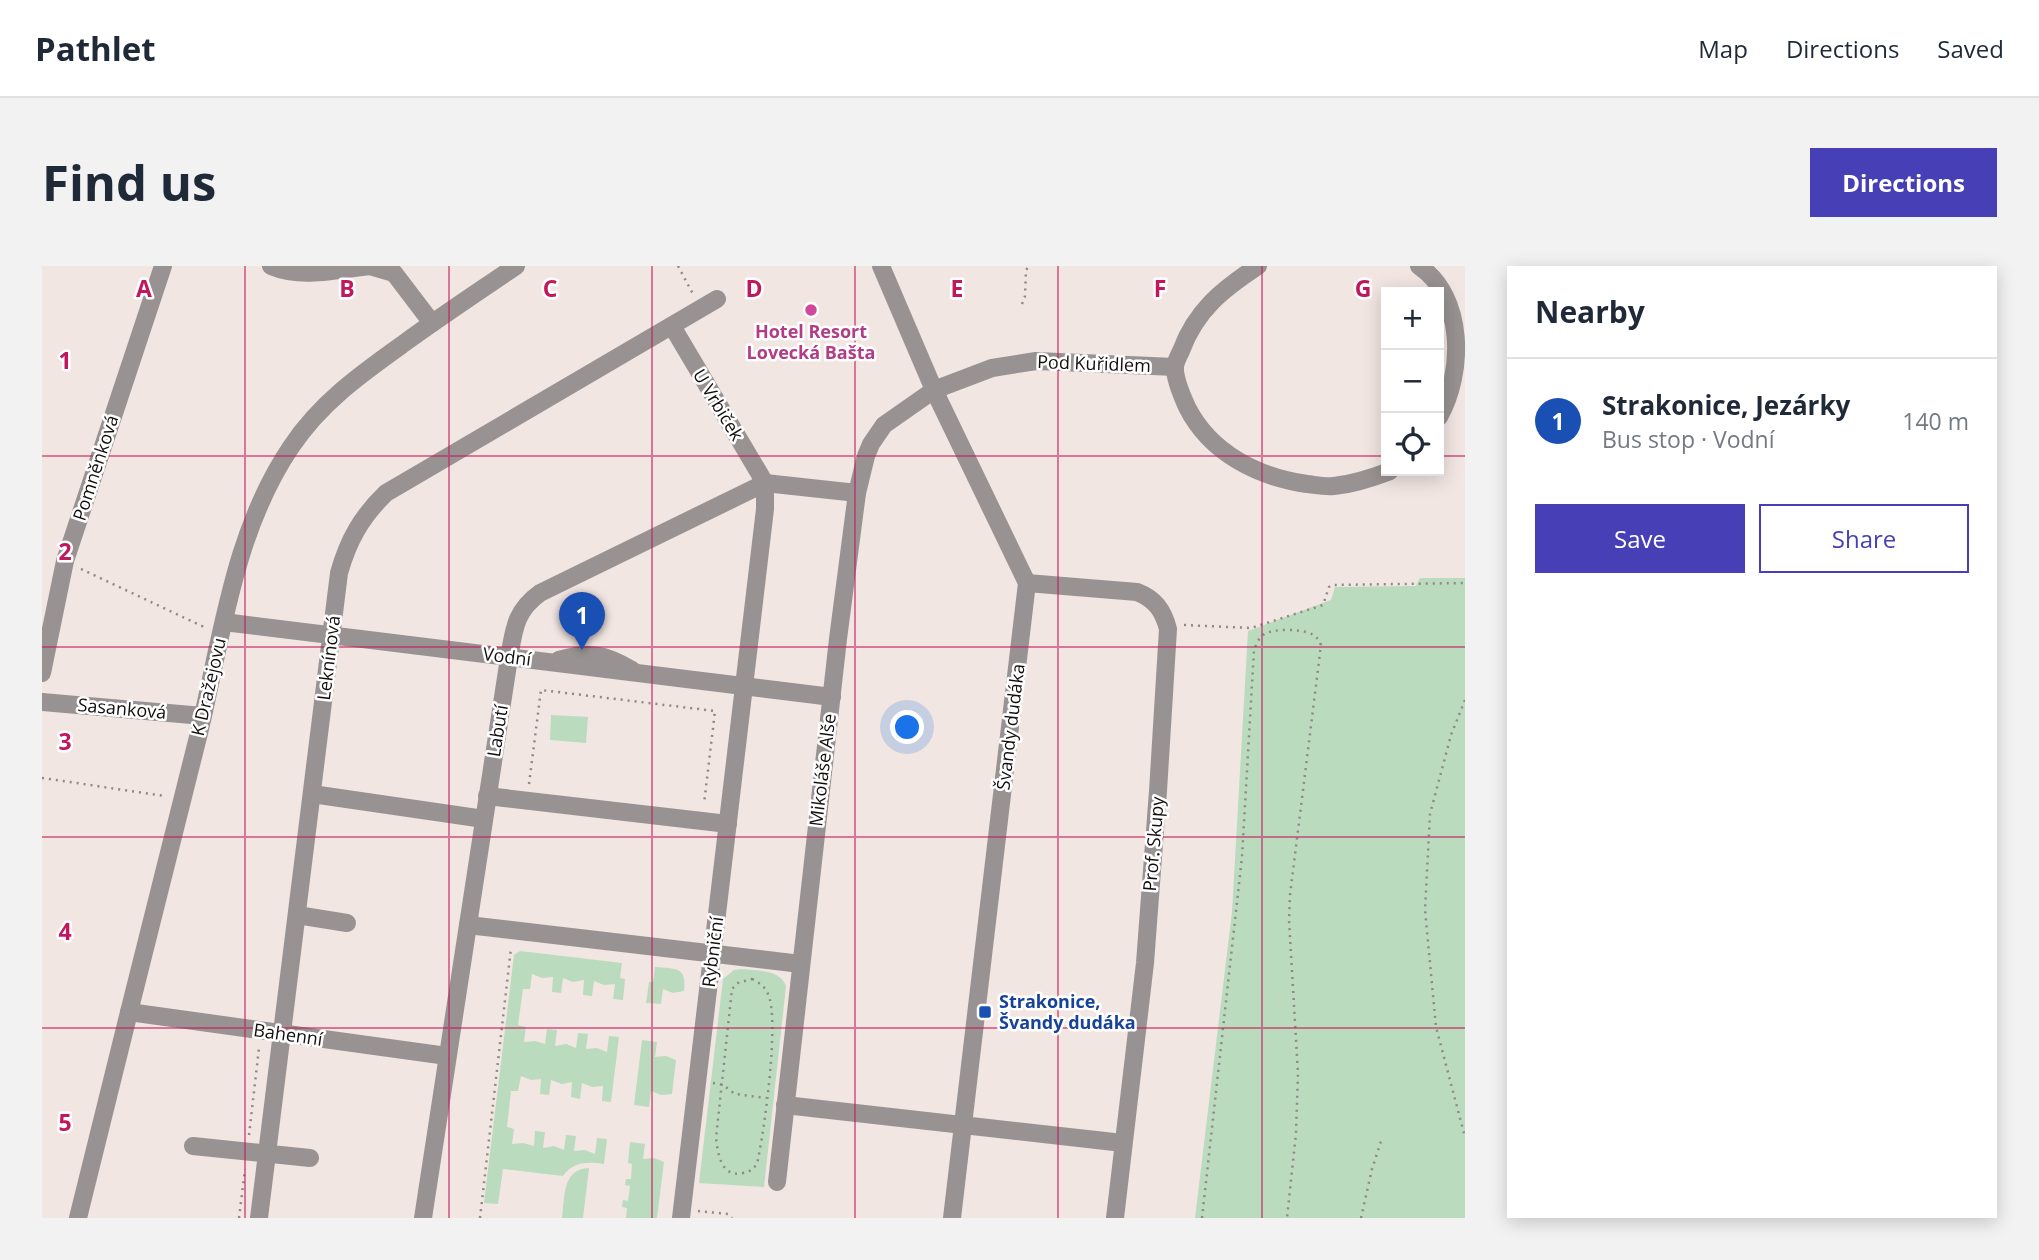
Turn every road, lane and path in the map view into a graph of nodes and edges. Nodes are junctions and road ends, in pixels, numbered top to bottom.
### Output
1 (163, 266) edge
2 (271, 266) edge
3 (369, 266) edge
4 (516, 266) edge
5 (678, 266) edge
6 (881, 266) edge
7 (1029, 266) edge
8 (1258, 266) edge
9 (1419, 266) edge
10 (709, 304) joint
11 (1022, 304) dead end
12 (432, 324) junction
13 (671, 326) junction
14 (1175, 367) junction
15 (934, 390) junction
16 (1441, 413) edge
17 (1381, 474) edge
18 (765, 483) junction
19 (857, 493) junction
20 (65, 561) junction
21 (1027, 583) junction
22 (1465, 583) edge
23 (1167, 624) junction
24 (219, 627) junction
25 (333, 636) junction
26 (509, 658) junction
27 (42, 673) edge
28 (744, 687) junction
29 (832, 697) junction
30 (1465, 700) edge
31 (42, 702) edge
32 (203, 716) junction
33 (42, 778) edge
34 (312, 794) junction
35 (487, 796) junction
36 (182, 798) junction
37 (527, 801) junction
38 (484, 819) junction
39 (702, 821) junction
40 (728, 824) junction
41 (296, 915) junction
42 (347, 923) dead end
43 (468, 925) junction
44 (513, 930) junction
45 (712, 955) junction
46 (801, 964) junction
47 (130, 1012) junction
48 (281, 1034) junction
49 (255, 1045) dead end
50 (447, 1056) junction
51 (723, 1085) junction
52 (765, 1098) junction
53 (785, 1105) junction
54 (962, 1127) junction
55 (1465, 1137) edge
56 (248, 1139) dead end
57 (1381, 1141) dead end
58 (1123, 1143) junction
59 (193, 1146) dead end
60 (267, 1153) junction
61 (310, 1158) dead end
62 (245, 1165) dead end
63 (777, 1182) dead end
64 (681, 1213) edge
65 (78, 1218) edge
66 (239, 1218) edge
67 (259, 1218) edge
68 (423, 1218) edge
69 (480, 1218) edge
70 (732, 1218) edge
71 (952, 1218) edge
72 (1115, 1218) edge
73 (1202, 1218) edge
74 (1287, 1218) edge
75 (1361, 1218) edge

1 - 20 street, Pomněnková
2 - 3 street
3 - 12 street
4 - 12 street, K Dražejovu
5 - 10 path
6 - 15 street
7 - 11 path
8 - 14 street, Pod Kuřidlem
9 - 16 street
10 - 13 street, Leknínová
12 - 24 street, K Dražejovu
13 - 18 street, U Vrbiček
13 - 25 street, Leknínová
14 - 15 street, Pod Kuřidlem
14 - 17 street, Pod Kuřidlem
15 - 19 street, Mikoláše Alše
15 - 21 street
18 - 19 street
18 - 26 street, Labutí
18 - 28 street, Rybniční
19 - 29 street, Mikoláše Alše
20 - 24 path
20 - 27 street, Pomněnková
21 - 23 street
21 - 54 street, Švandy dudáka
22 - 23 path
23 - 58 street, Prof. Skupy
24 - 25 street, Vodní
24 - 32 street, K Dražejovu
25 - 26 street, Vodní
25 - 34 street, Leknínová
26 - 28 street, Vodní
26 - 35 street, Labutí
28 - 29 street
28 - 40 street, Rybniční
29 - 46 street, Mikoláše Alše
30 - 55 path
31 - 32 street, Sasanková
32 - 36 street, K Dražejovu
33 - 36 path
34 - 38 street
34 - 41 street, Leknínová
35 - 37 street
35 - 38 street, Labutí
36 - 47 street, K Dražejovu
37 - 39 street
37 - 39 path
38 - 43 street, Labutí
39 - 40 street
40 - 45 street, Rybniční
41 - 42 street
41 - 48 street, Leknínová
43 - 44 street
43 - 50 street, Labutí
44 - 45 street
44 - 69 path
45 - 46 street
45 - 64 street, Rybniční
46 - 53 street, Mikoláše Alše
47 - 48 street, Bahenní
47 - 65 street, K Dražejovu
48 - 50 street, Bahenní
48 - 60 street, Leknínová
49 - 56 path
50 - 68 street, Labutí
51 - 52 path
51 - 52 path
51 - 52 path
52 - 53 path
53 - 54 street
53 - 63 street, Mikoláše Alše
54 - 58 street
54 - 71 street, Švandy dudáka
57 - 75 path
58 - 72 street, Prof. Skupy
59 - 60 street
60 - 61 street
60 - 67 street, Leknínová
62 - 66 path
64 - 70 path
73 - 74 path

